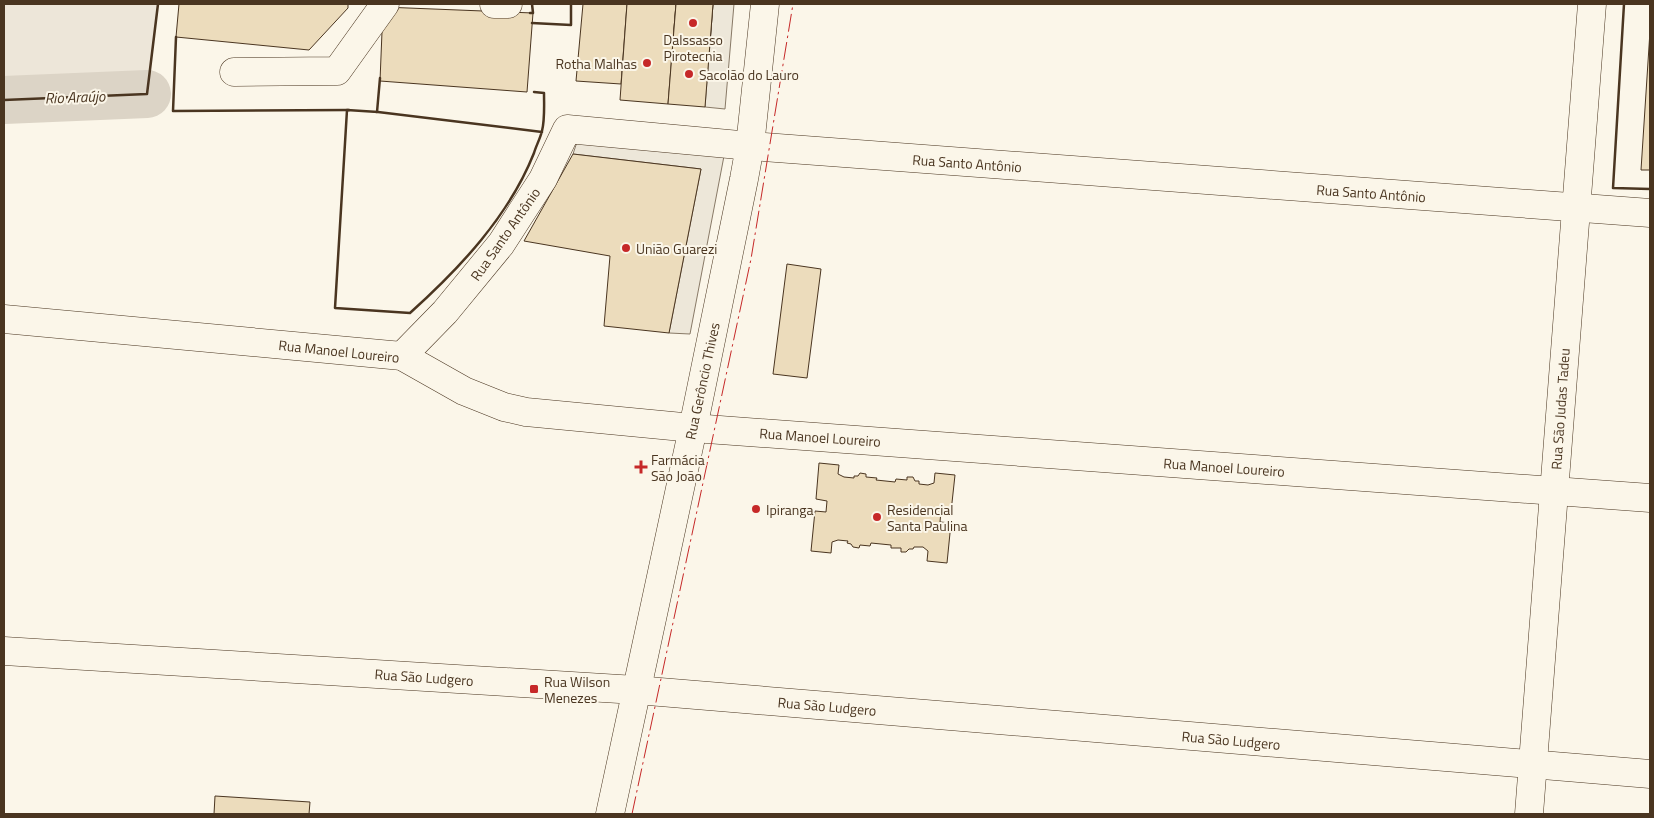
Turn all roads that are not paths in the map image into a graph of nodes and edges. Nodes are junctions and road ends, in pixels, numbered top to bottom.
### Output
1 (385, 4) edge
2 (494, 4) edge
3 (508, 4) edge
4 (765, 4) edge
5 (1592, 4) edge
6 (234, 72) dead end
7 (750, 146) junction
8 (1576, 208) junction
9 (1650, 213) edge
10 (4, 319) edge
11 (402, 356) junction
12 (693, 428) junction
13 (1554, 491) junction
14 (1650, 498) edge
15 (4, 651) edge
16 (636, 690) junction
17 (1533, 765) junction
18 (1650, 774) edge
19 (610, 814) edge
20 (1529, 814) edge

1 - 6 street
2 - 3 street
4 - 7 street, Rua Gerôncio Thives
5 - 8 street, Rua São Judas Tadeu
7 - 8 street, Rua Santo Antônio
7 - 11 street, Rua Santo Antônio
7 - 12 street, Rua Gerôncio Thives
8 - 9 street, Rua Santo Antônio
8 - 13 street, Rua São Judas Tadeu
10 - 11 street, Rua Manoel Loureiro
11 - 12 street, Rua Manoel Loureiro
12 - 13 street, Rua Manoel Loureiro
12 - 16 street, Rua Gerôncio Thives
13 - 14 street, Rua Manoel Loureiro
13 - 17 street, Rua São Judas Tadeu
15 - 16 street, Rua São Ludgero
16 - 17 street, Rua São Ludgero
16 - 19 street, Rua Gerôncio Thives
17 - 18 street, Rua São Ludgero
17 - 20 street, Rua São Judas Tadeu

